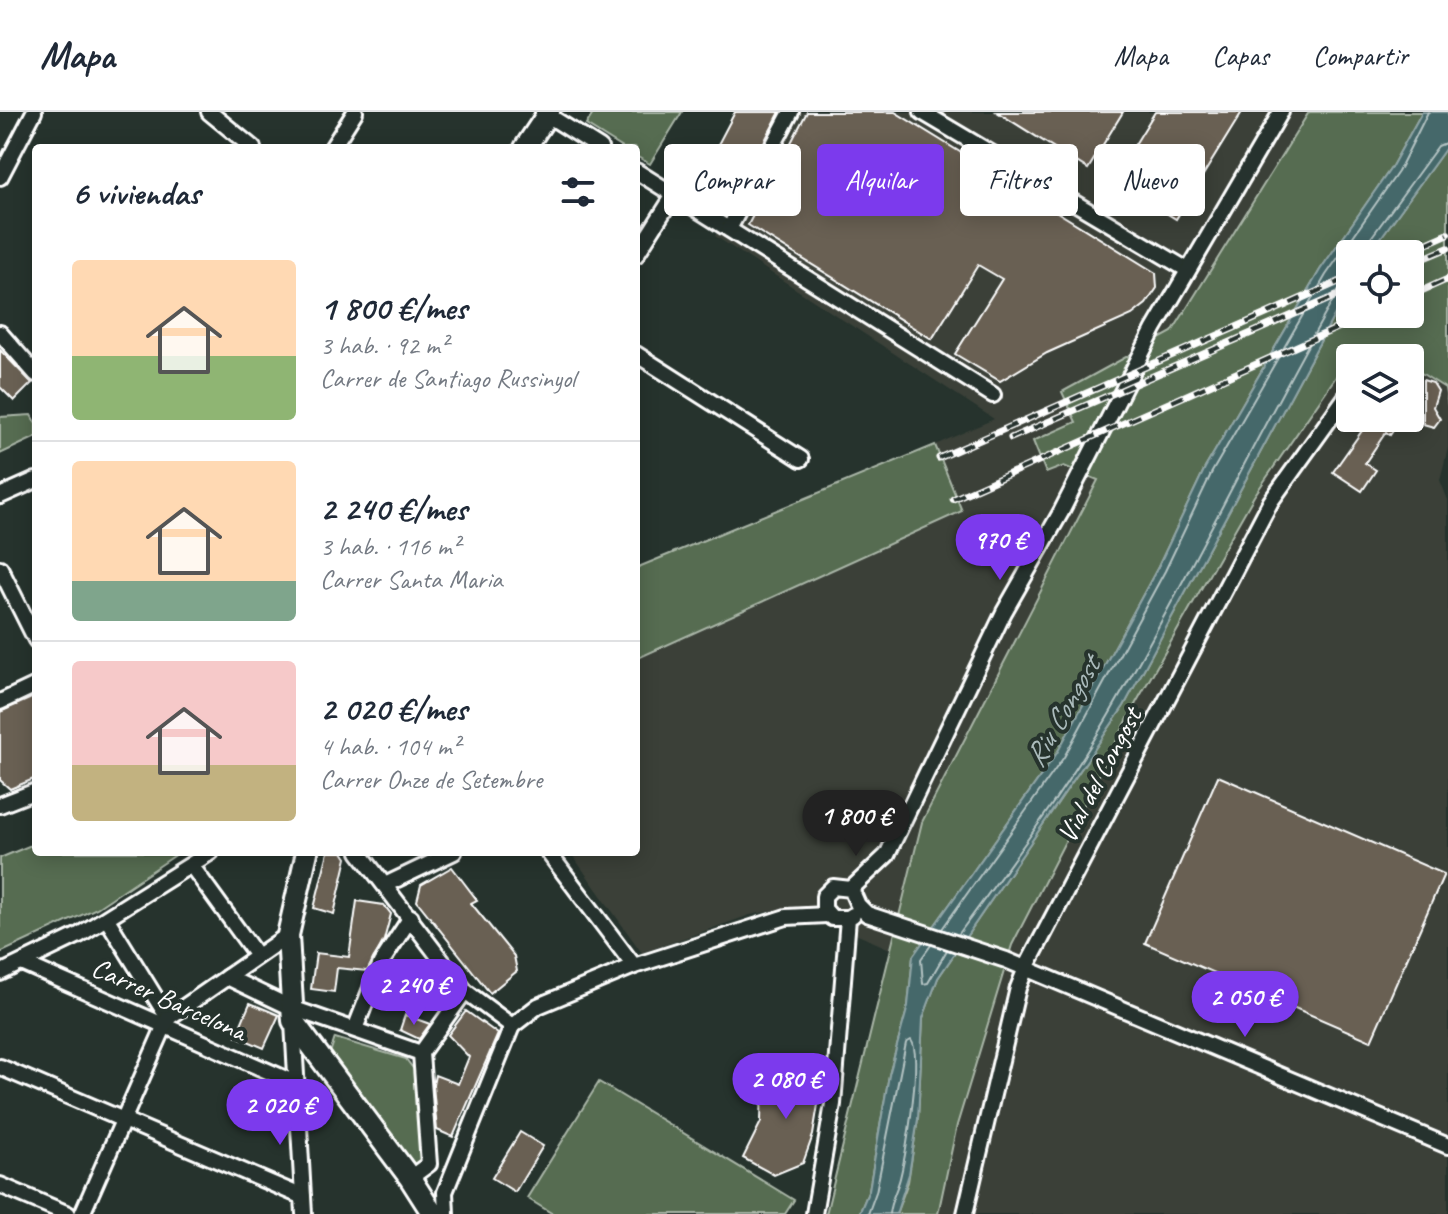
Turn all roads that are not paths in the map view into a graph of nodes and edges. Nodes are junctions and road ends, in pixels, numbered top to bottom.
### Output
1 (34, 112) edge
2 (209, 112) edge
3 (355, 112) edge
4 (791, 112) edge
5 (922, 112) edge
6 (1281, 112) edge
7 (546, 113) edge
8 (226, 118) edge
9 (249, 144) edge
10 (335, 144) edge
11 (527, 144) edge
12 (594, 144) edge
13 (640, 174) edge
14 (0, 177) edge
15 (664, 189) edge
16 (664, 211) edge
17 (708, 216) edge
18 (729, 229) junction
19 (640, 249) edge
20 (1186, 269) junction
21 (0, 333) edge
22 (640, 357) edge
23 (32, 369) edge
24 (993, 395) dead end
25 (1336, 410) edge
26 (801, 459) dead end
27 (32, 482) edge
28 (0, 496) edge
29 (0, 568) edge
30 (32, 632) edge
31 (32, 687) edge
32 (0, 702) edge
33 (32, 793) edge
34 (0, 805) edge
35 (205, 856) edge
36 (306, 856) edge
37 (362, 856) edge
38 (446, 856) edge
39 (551, 856) edge
40 (191, 865) junction
41 (387, 884) junction
42 (851, 889) junction
43 (858, 905) junction
44 (827, 915) junction
45 (411, 917) junction
46 (848, 918) junction
47 (107, 919) junction
48 (288, 935) junction
49 (257, 956) junction
50 (22, 963) junction
51 (634, 966) junction
52 (1026, 968) junction
53 (0, 973) edge
54 (227, 977) junction
55 (465, 991) junction
56 (293, 1015) junction
57 (167, 1022) junction
58 (512, 1026) junction
59 (355, 1029) junction
60 (421, 1053) junction
61 (0, 1067) edge
62 (295, 1083) junction
63 (121, 1121) junction
64 (1448, 1146) edge
65 (429, 1164) junction
66 (454, 1174) junction
67 (410, 1178) junction
68 (0, 1185) edge
69 (445, 1192) junction
70 (303, 1197) junction
71 (428, 1205) edge
72 (68, 1214) edge
73 (82, 1214) edge
74 (304, 1214) edge
75 (446, 1214) edge
76 (814, 1214) edge
77 (965, 1214) edge

1 - 14 street
2 - 8 street
3 - 10 street
4 - 18 street
5 - 20 street
6 - 20 street
7 - 11 street
7 - 12 street
8 - 9 street
13 - 15 street
16 - 19 street
17 - 18 street
18 - 24 street
20 - 42 street
21 - 23 street
22 - 26 street
25 - 52 street, Vial del Congost
27 - 28 street
29 - 30 street
31 - 32 street
33 - 34 street
35 - 40 street
36 - 48 street
37 - 41 street
38 - 41 street
39 - 51 street
40 - 47 street
40 - 49 street
41 - 45 street
42 - 43 street
42 - 44 street
43 - 46 street
43 - 52 street
44 - 46 street
44 - 51 street
45 - 55 street
45 - 59 street
46 - 76 street
47 - 50 street
47 - 57 street
48 - 49 street
48 - 56 street
49 - 54 street
50 - 53 street
50 - 57 street, Carrer Barcelona
51 - 58 street
52 - 64 street
52 - 77 street, Vial del Congost
54 - 56 street
54 - 57 street
55 - 58 street
55 - 60 street
56 - 59 street
56 - 62 street
56 - 67 street
57 - 62 street, Carrer Barcelona
57 - 63 street
58 - 66 street
59 - 60 street
60 - 65 street
61 - 63 street
62 - 70 street
63 - 70 street
63 - 73 street
65 - 66 street
65 - 67 street
66 - 69 street
67 - 71 street
68 - 72 street
69 - 71 street
69 - 75 street
70 - 74 street

